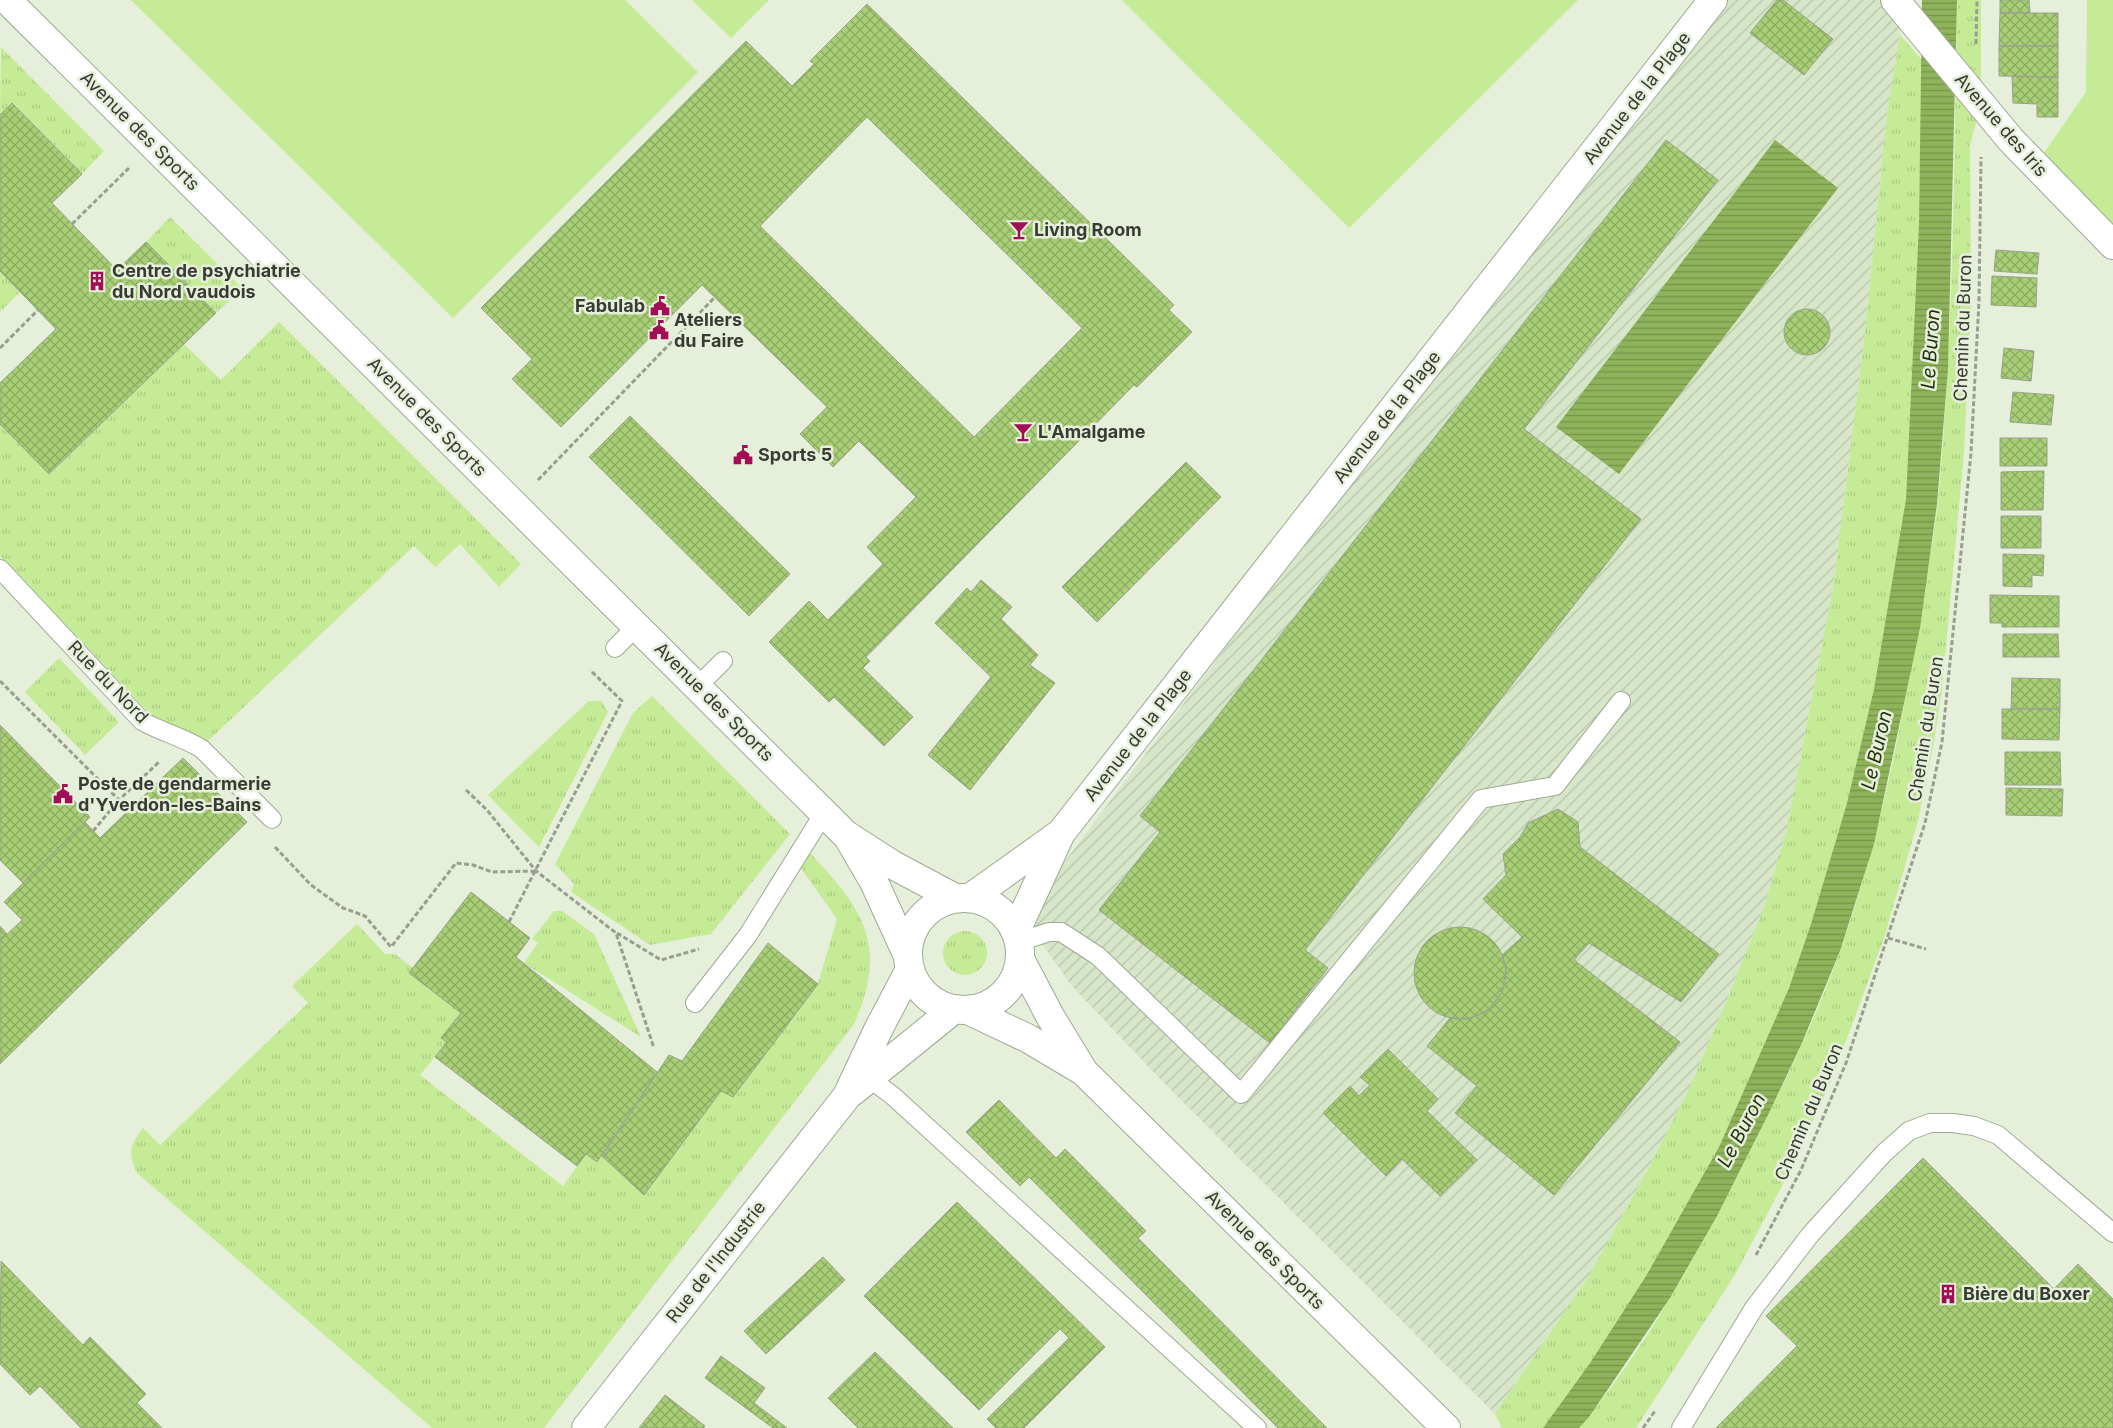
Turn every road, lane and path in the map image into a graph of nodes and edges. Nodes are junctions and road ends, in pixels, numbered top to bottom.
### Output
1 (8, 0) edge
2 (1713, 0) edge
3 (1977, 0) edge
4 (1898, 4) edge
5 (1975, 53) dead end
6 (1981, 105) junction
7 (131, 166) dead end
8 (72, 224) dead end
9 (2113, 245) edge
10 (715, 298) dead end
11 (38, 310) dead end
12 (0, 348) edge
13 (514, 504) junction
14 (0, 569) edge
15 (637, 626) junction
16 (615, 648) dead end
17 (722, 661) dead end
18 (590, 670) dead end
19 (0, 681) edge
20 (698, 686) junction
21 (1621, 701) dead end
22 (164, 757) dead end
23 (466, 790) dead end
24 (119, 800) junction
25 (824, 813) junction
26 (272, 819) dead end
27 (93, 831) dead end
28 (1061, 833) junction
29 (845, 834) junction
30 (270, 841) dead end
31 (536, 871) junction
32 (962, 898) junction
33 (509, 922) dead end
34 (616, 933) junction
35 (748, 935) junction
36 (1888, 938) junction
37 (1018, 944) junction
38 (1926, 949) dead end
39 (908, 962) junction
40 (695, 1003) dead end
41 (962, 1010) junction
42 (654, 1048) dead end
43 (1084, 1072) junction
44 (869, 1078) junction
45 (847, 1096) junction
46 (2113, 1233) edge
47 (1754, 1259) dead end
48 (1659, 1407) dead end
49 (1441, 1426) edge
50 (586, 1428) edge
51 (1257, 1428) edge
52 (1643, 1428) edge
53 (1681, 1428) edge

1 - 13 street, Avenue des Sports
2 - 28 street, Avenue de la Plage
3 - 5 path
4 - 6 street, Avenue des Iris
6 - 9 street, Avenue des Iris
6 - 36 path, Chemin du Buron
7 - 8 path
10 - 13 path
11 - 12 path
13 - 15 street, Avenue des Sports
14 - 26 lane, Rue du Nord
15 - 16 lane
15 - 20 street, Avenue des Sports
17 - 20 lane
18 - 31 path
19 - 24 path
20 - 25 street, Avenue des Sports
21 - 37 lane
22 - 24 path
23 - 31 path
24 - 27 path
25 - 29 street, Avenue des Sports
25 - 35 lane
28 - 32 street, Avenue de la Plage
28 - 37 street, Avenue de la Plage
29 - 32 street, Avenue des Sports
29 - 39 street, Avenue des Sports
30 - 31 path
31 - 33 path
31 - 34 path
32 - 37 street
32 - 39 street
34 - 35 path
34 - 42 path
35 - 40 lane
36 - 38 path
36 - 47 path, Chemin du Buron
37 - 41 street
37 - 43 street, Avenue des Sports
39 - 41 street
39 - 45 street, Rue de l'Industrie
41 - 43 street, Avenue des Sports
41 - 44 street, Rue de l'Industrie
43 - 49 street, Avenue des Sports
44 - 45 street, Rue de l'Industrie
44 - 51 lane
45 - 50 street, Rue de l'Industrie
46 - 53 lane
48 - 52 path

